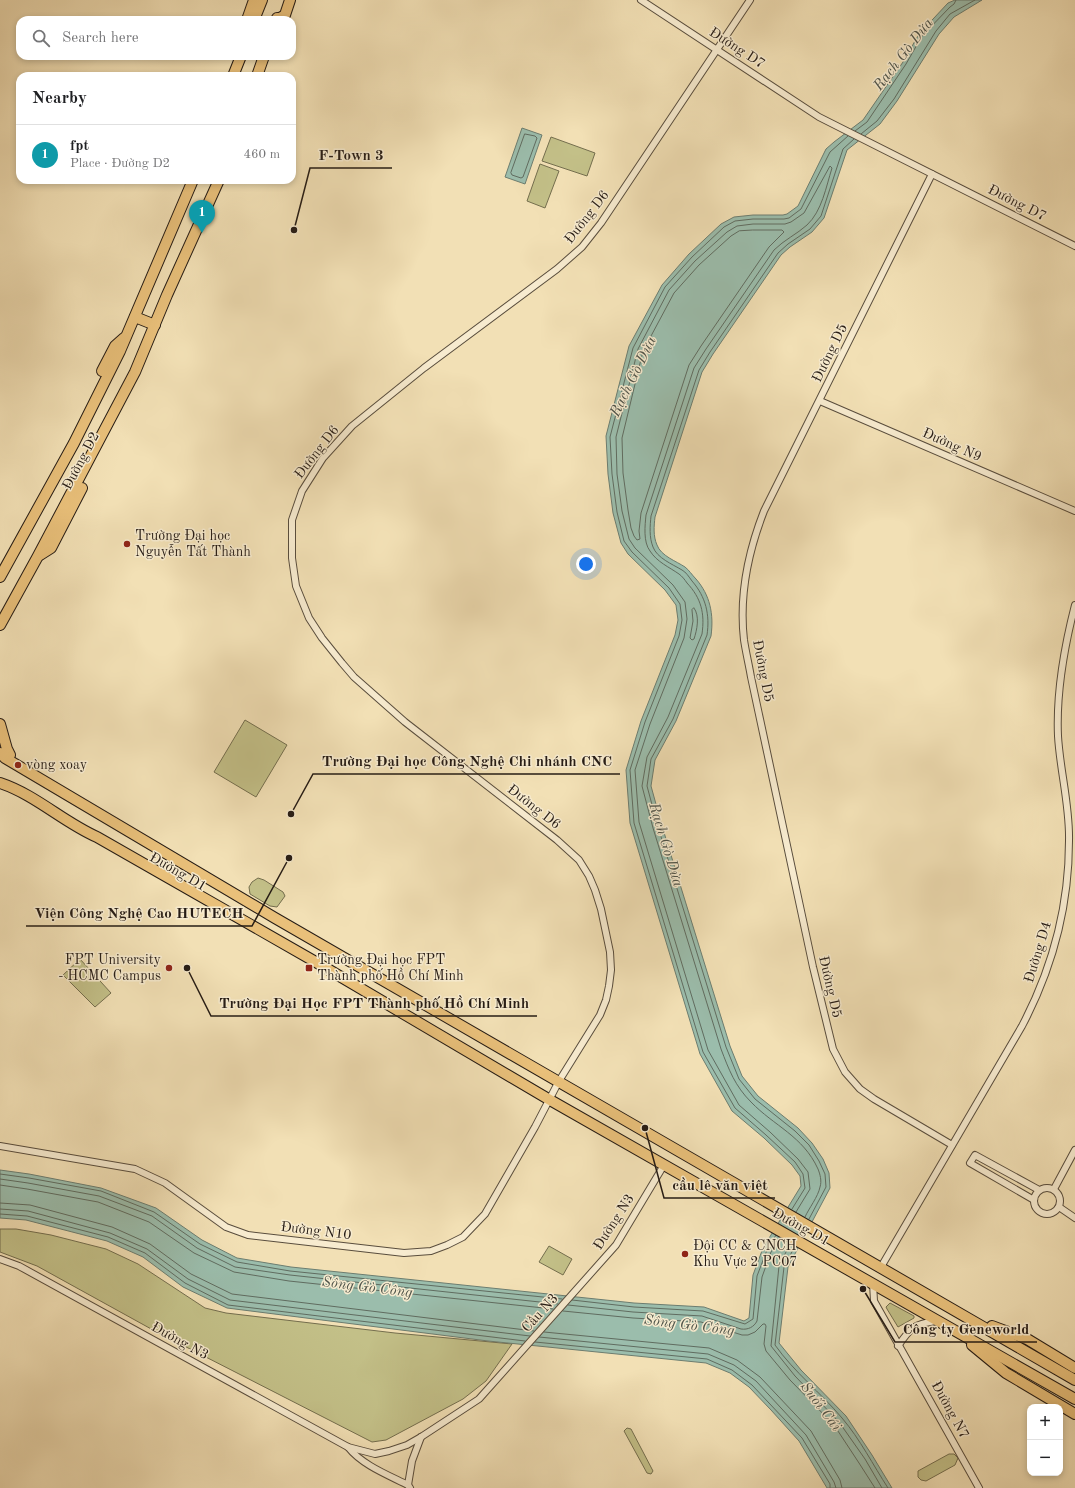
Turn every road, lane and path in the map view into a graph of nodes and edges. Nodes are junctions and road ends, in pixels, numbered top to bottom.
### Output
1 (254, 0) edge
2 (262, 0) edge
3 (284, 0) edge
4 (290, 0) edge
5 (641, 0) edge
6 (750, 0) edge
7 (248, 16) edge
8 (256, 16) edge
9 (278, 16) edge
10 (283, 16) edge
11 (716, 49) junction
12 (234, 60) edge
13 (240, 60) edge
14 (262, 60) edge
15 (268, 60) edge
16 (229, 72) edge
17 (235, 72) edge
18 (258, 72) edge
19 (264, 72) edge
20 (932, 174) junction
21 (185, 184) edge
22 (192, 184) edge
23 (218, 185) edge
24 (1075, 246) edge
25 (147, 288) junction
26 (135, 317) junction
27 (155, 325) junction
28 (820, 400) junction
29 (40, 506) junction
30 (1075, 512) edge
31 (0, 565) edge
32 (0, 577) edge
33 (1075, 604) edge
34 (0, 625) edge
35 (0, 724) edge
36 (3, 753) edge
37 (0, 783) edge
38 (126, 830) junction
39 (323, 945) junction
40 (314, 961) junction
41 (559, 1081) junction
42 (550, 1100) junction
43 (952, 1145) junction
44 (0, 1146) edge
45 (1075, 1150) edge
46 (664, 1166) junction
47 (1054, 1189) junction
48 (1039, 1190) junction
49 (1034, 1200) junction
50 (1059, 1207) junction
51 (1075, 1218) edge
52 (0, 1259) edge
53 (881, 1267) junction
54 (873, 1283) junction
55 (578, 1289) joint
56 (964, 1316) junction
57 (938, 1320) junction
58 (956, 1332) junction
59 (898, 1346) junction
60 (520, 1354) joint
61 (1075, 1368) edge
62 (1075, 1380) edge
63 (1075, 1399) edge
64 (1075, 1414) edge
65 (421, 1437) junction
66 (348, 1447) junction
67 (409, 1487) edge
68 (979, 1488) edge

1 - 7 main road
2 - 8 main road
3 - 9 main road
4 - 10 main road
5 - 11 street, Đường D7
6 - 11 street, Đường D6
11 - 20 street, Đường D7
11 - 41 street, Đường D6
12 - 16 main road
13 - 17 main road
14 - 18 main road
15 - 19 main road
20 - 24 street, Đường D7
20 - 28 street, Đường D5
21 - 25 main road, Đường D2
22 - 25 main road, Đường D2
23 - 27 main road, Đường D2
25 - 26 main road, Đường D2
26 - 27 main road
26 - 29 main road, Đường D2
27 - 34 main road, Đường D2
28 - 30 street, Đường N9
28 - 43 street, Đường D5
29 - 31 main road, Đường D2
29 - 32 main road, Đường D2
33 - 43 street, Đường D4
35 - 36 main road
36 - 38 main road, Đường D1
36 - 38 main road, Đường D1
37 - 40 main road, Đường D1
38 - 39 main road, Đường D1
39 - 40 main road
39 - 41 main road, Đường D1
40 - 42 main road, Đường D1
41 - 42 street, Đường N10
41 - 53 main road, Đường D1
42 - 44 street, Đường N10
42 - 46 main road, Đường D1
43 - 53 street, Đường D4
45 - 47 street
46 - 54 main road, Đường D1
46 - 55 street, Đường N3
47 - 48 street
47 - 50 street
48 - 49 street
48 - 49 street
49 - 50 street
50 - 51 street
52 - 66 street, Đường N3
53 - 56 main road, Đường D1
54 - 57 main road, Đường D1
54 - 59 street, Đường N7
55 - 60 street, Cầu N3
56 - 61 main road
56 - 62 main road, Đường D1
57 - 58 main road, Đường D1
57 - 59 street
58 - 63 main road, Đường D1
58 - 64 main road
59 - 68 street, Đường N7
60 - 65 street, Đường N3
65 - 66 street, Đường N3
65 - 67 street, Đường N3
66 - 67 street, Đường N3

